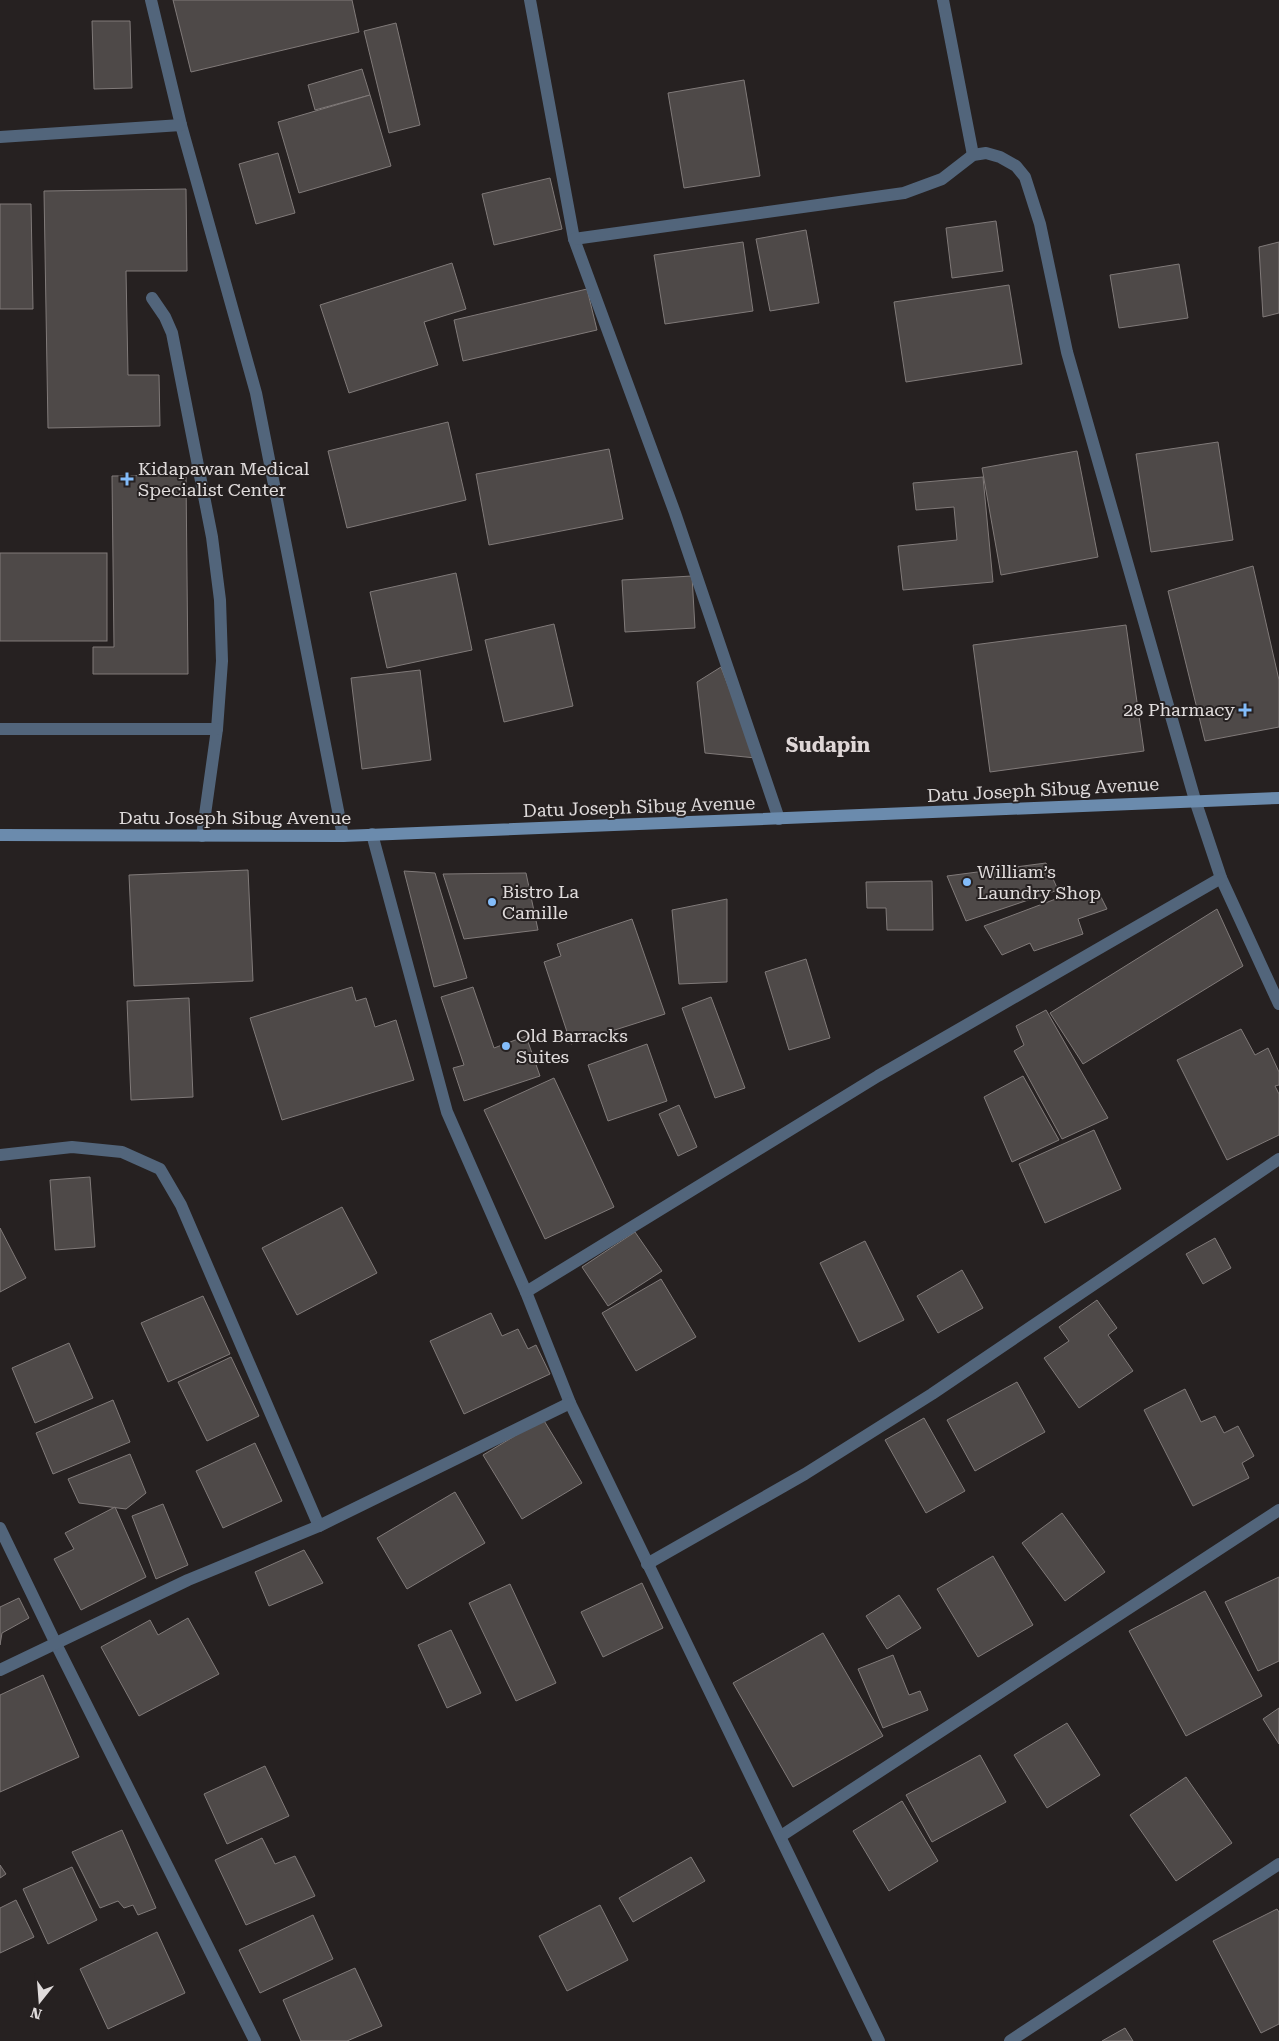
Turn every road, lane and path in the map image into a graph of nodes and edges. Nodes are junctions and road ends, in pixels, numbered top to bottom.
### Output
1 (151, 0) edge
2 (530, 0) edge
3 (943, 0) edge
4 (181, 125) junction
5 (0, 137) edge
6 (973, 155) junction
7 (574, 239) junction
8 (152, 298) dead end
9 (0, 729) edge
10 (217, 729) junction
11 (1279, 798) edge
12 (1195, 800) junction
13 (778, 819) junction
14 (372, 834) junction
15 (0, 835) edge
16 (202, 836) junction
17 (343, 836) junction
18 (1221, 878) junction
19 (1279, 1004) edge
20 (0, 1155) edge
21 (1279, 1159) edge
22 (526, 1292) junction
23 (570, 1403) junction
24 (1279, 1510) edge
25 (319, 1526) junction
26 (0, 1528) edge
27 (648, 1564) junction
28 (56, 1644) junction
29 (0, 1670) edge
30 (781, 1836) junction
31 (1279, 1864) edge
32 (254, 2041) edge
33 (879, 2041) edge
34 (1010, 2041) edge

1 - 4 street
2 - 7 street
3 - 6 street
4 - 5 street
4 - 17 street
6 - 7 street
6 - 12 street
7 - 13 street
8 - 10 street
9 - 10 street
10 - 16 street
11 - 12 main road, Datu Joseph Sibug Avenue
12 - 13 main road, Datu Joseph Sibug Avenue
12 - 18 street
13 - 14 main road, Datu Joseph Sibug Avenue
14 - 17 main road, Datu Joseph Sibug Avenue
14 - 22 street
15 - 16 main road, Datu Joseph Sibug Avenue
16 - 17 main road, Datu Joseph Sibug Avenue
18 - 19 street
18 - 22 street
20 - 25 street
21 - 27 street
22 - 23 street
23 - 25 street
23 - 27 street
24 - 30 street
25 - 28 street
26 - 28 street
27 - 30 street
28 - 29 street
28 - 32 street
30 - 33 street
31 - 34 street

